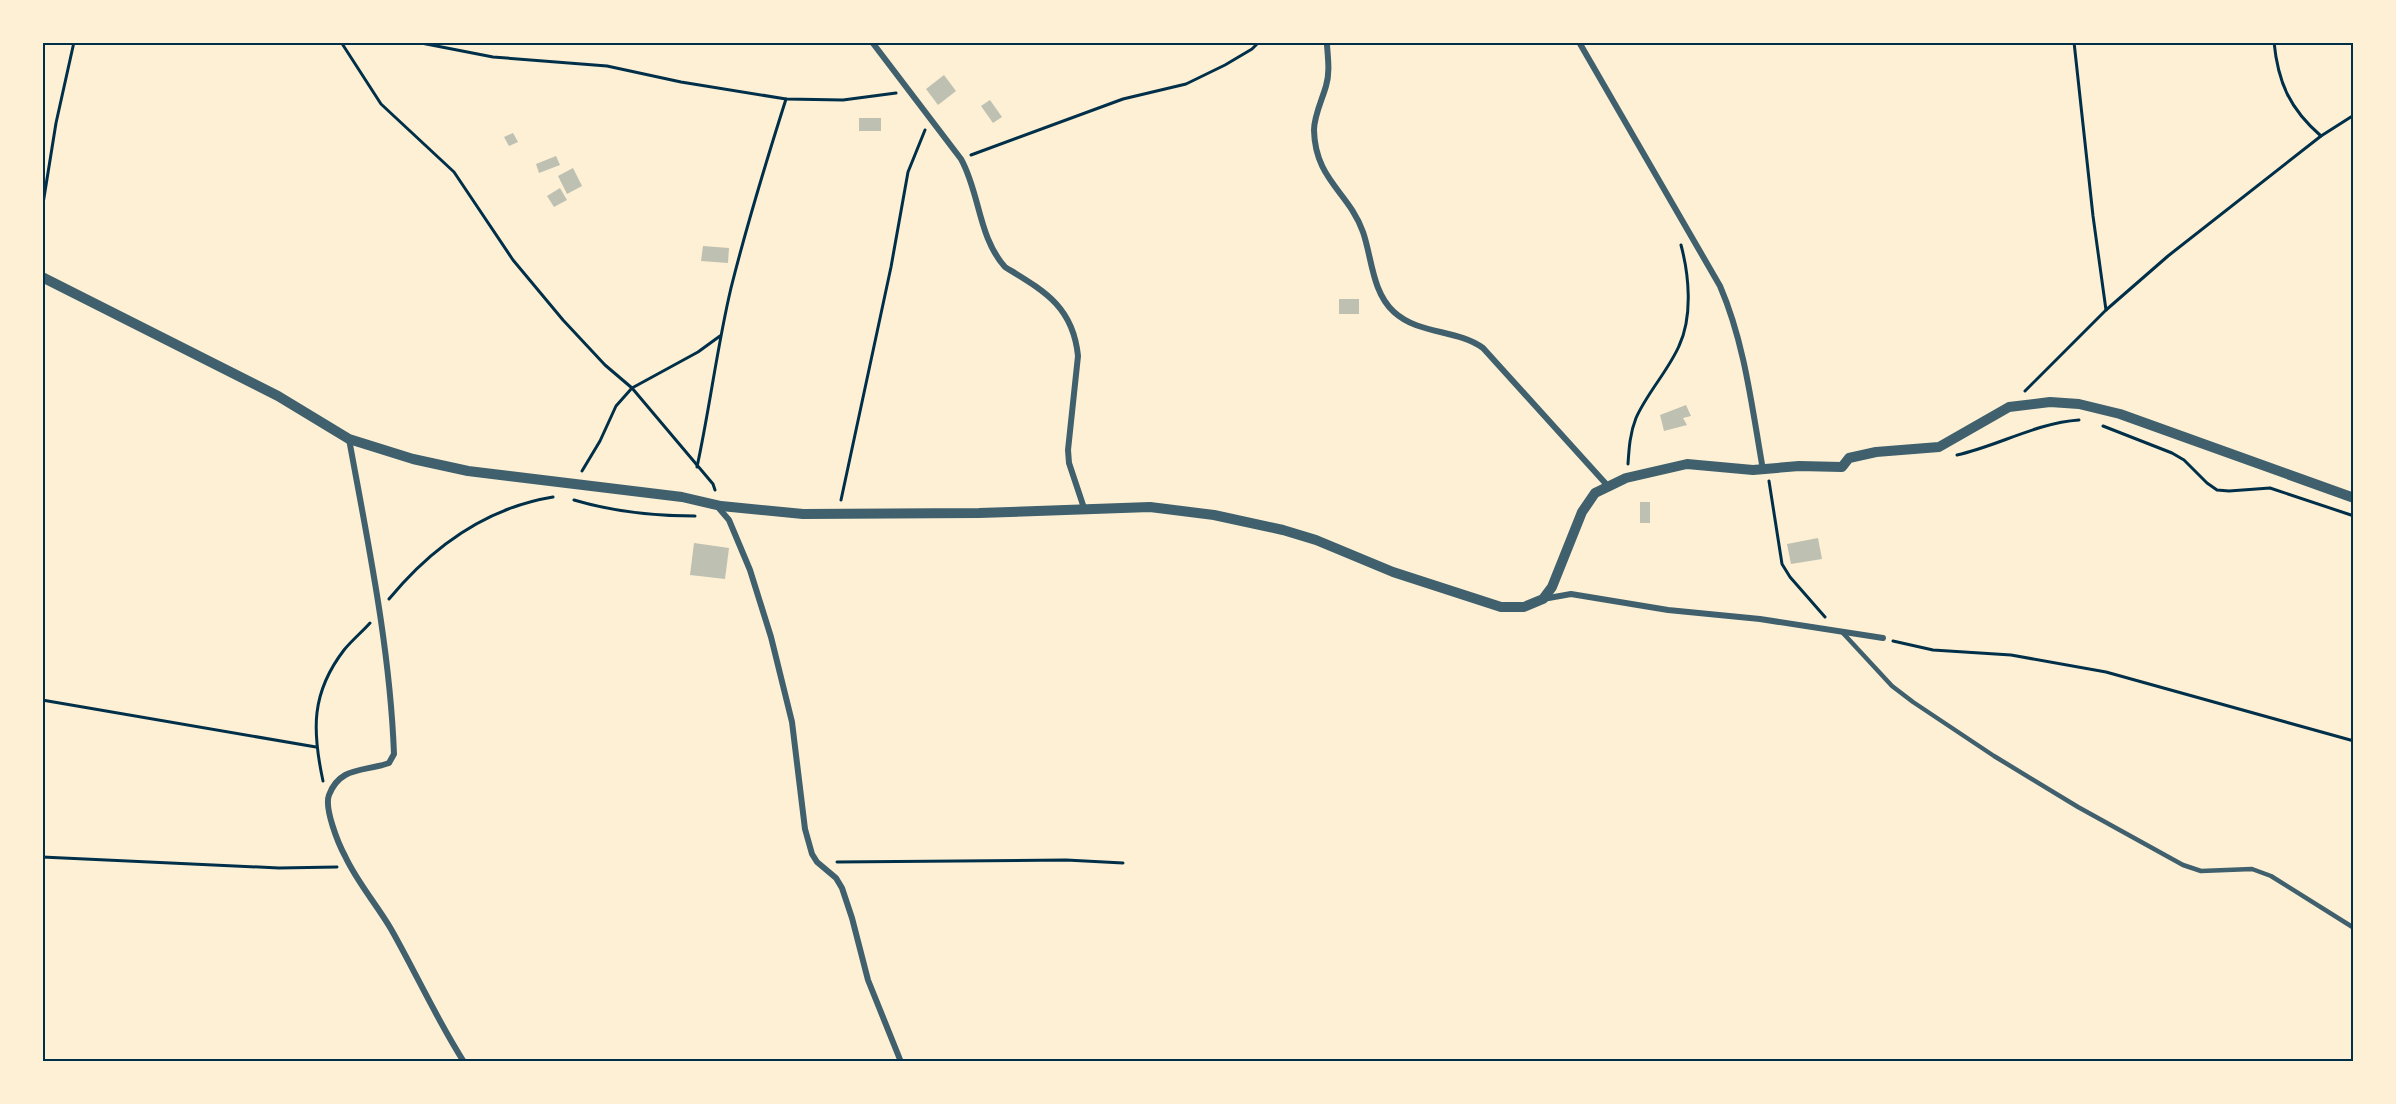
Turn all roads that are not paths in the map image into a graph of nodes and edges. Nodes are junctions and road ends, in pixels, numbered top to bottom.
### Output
1 (872, 42) edge
2 (1579, 42) edge
3 (1327, 45) dead end
4 (42, 277) edge
5 (349, 439) junction
6 (1766, 470) junction
7 (1607, 486) junction
8 (2354, 498) edge
9 (719, 506) junction
10 (1084, 508) junction
11 (1542, 599) junction
12 (1838, 631) junction
13 (1883, 638) road end
14 (2354, 928) edge
15 (464, 1062) edge
16 (901, 1062) edge

1 - 10 street
2 - 6 street
3 - 7 street
4 - 5 street
5 - 9 street
5 - 15 street
6 - 7 street
6 - 8 street
7 - 11 street
9 - 10 street
9 - 16 street
10 - 11 street
11 - 12 street
12 - 13 street
12 - 14 lane

